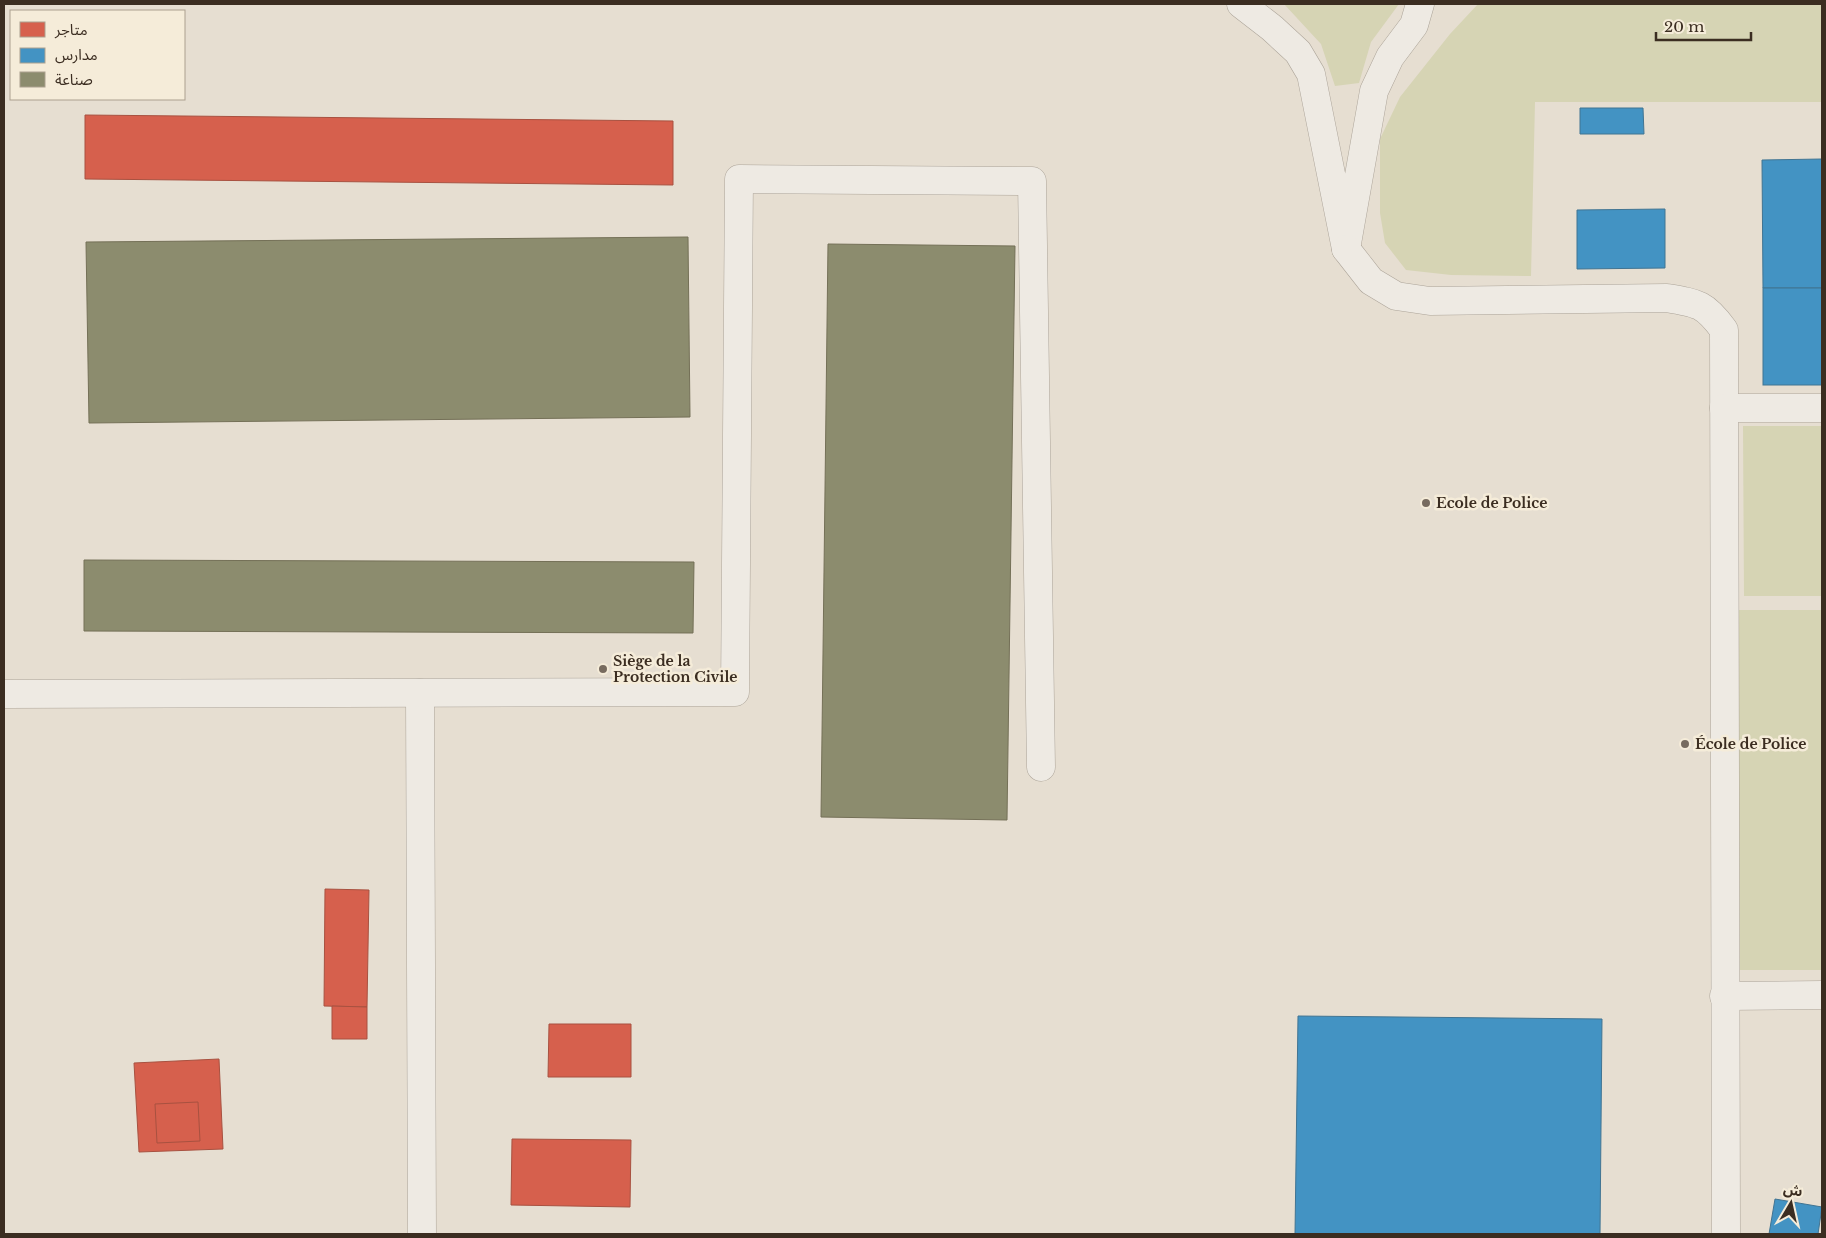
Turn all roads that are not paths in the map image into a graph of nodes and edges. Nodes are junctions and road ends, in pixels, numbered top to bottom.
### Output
1 (1241, 4) edge
2 (1420, 4) edge
3 (1346, 249) junction
4 (1724, 408) junction
5 (1822, 408) edge
6 (420, 693) junction
7 (4, 694) edge
8 (1041, 766) dead end
9 (1822, 995) edge
10 (1724, 996) junction
11 (422, 1234) edge
12 (1726, 1234) edge

1 - 3 lane
2 - 3 lane
3 - 4 lane
4 - 5 lane
4 - 10 lane
6 - 7 lane
6 - 8 lane
6 - 11 lane
9 - 10 lane
10 - 12 lane

